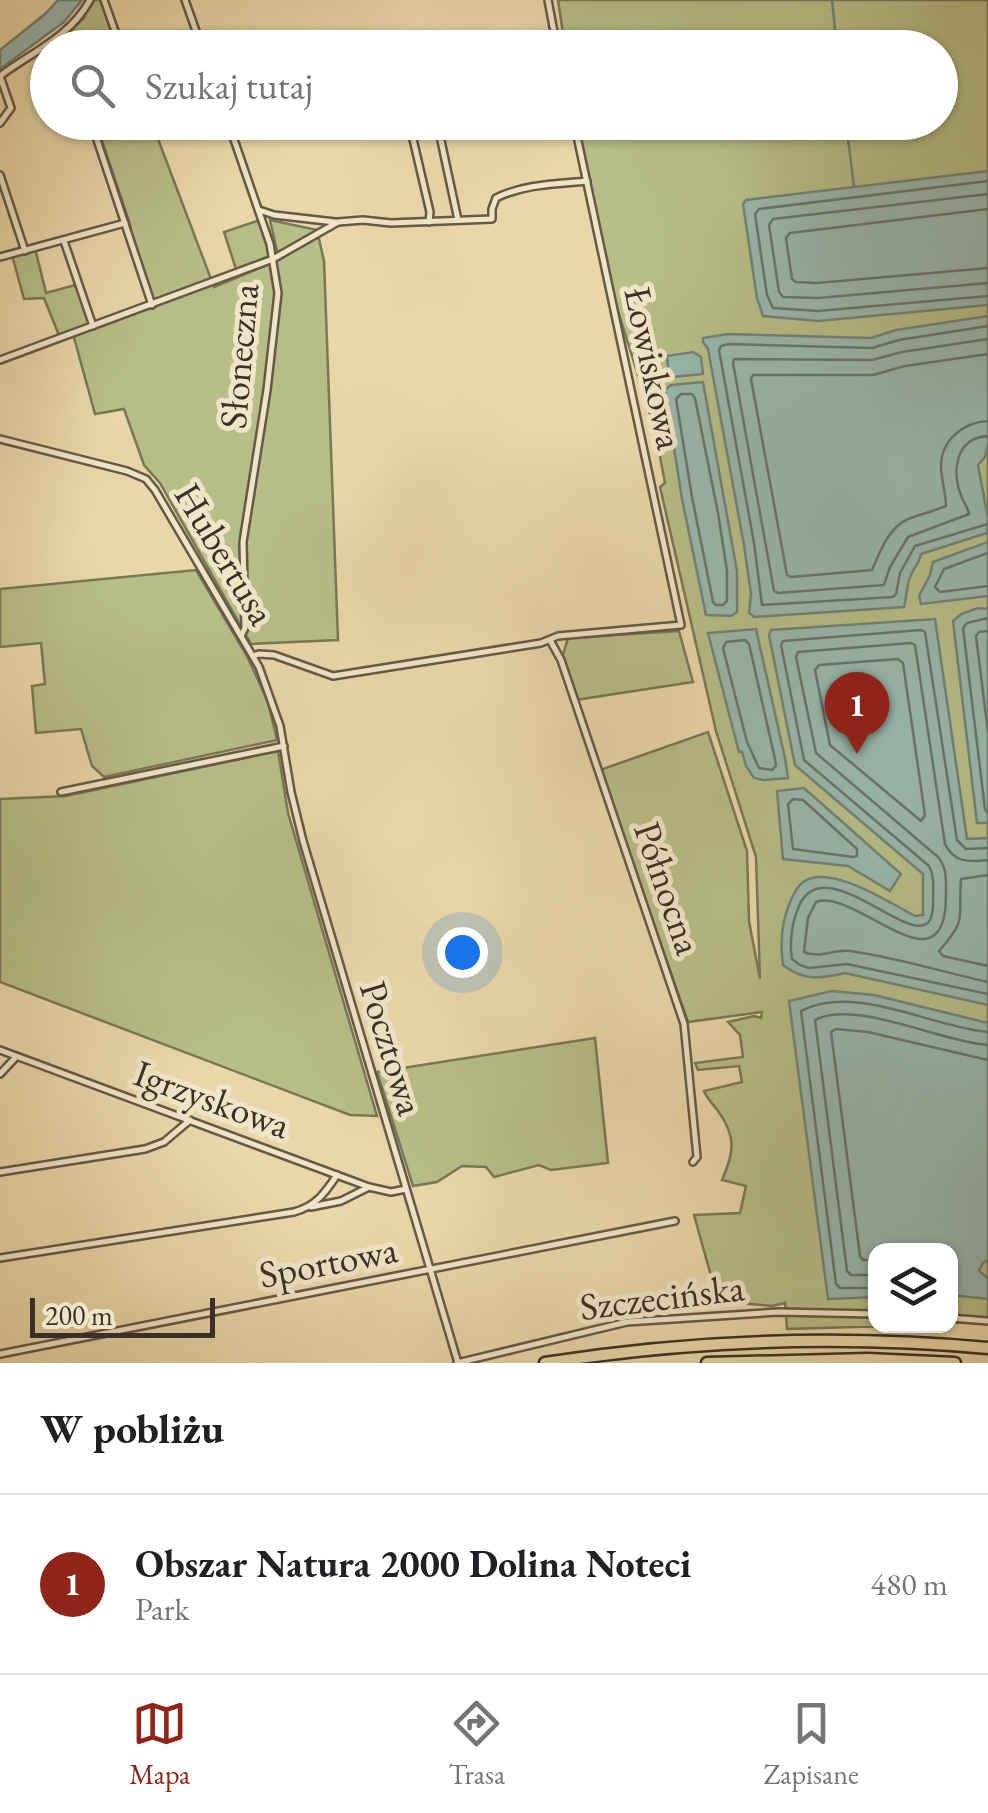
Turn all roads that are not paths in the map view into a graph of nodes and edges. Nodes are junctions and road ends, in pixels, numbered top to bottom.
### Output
1 (90, 0) edge
2 (104, 0) edge
3 (186, 0) edge
4 (548, 0) edge
5 (67, 30) edge
6 (115, 30) edge
7 (196, 30) edge
8 (554, 30) edge
9 (30, 56) edge
10 (0, 76) edge
11 (0, 108) edge
12 (9, 112) junction
13 (0, 122) edge
14 (97, 140) edge
15 (235, 140) edge
16 (412, 140) edge
17 (441, 140) edge
18 (578, 140) edge
19 (0, 175) edge
20 (588, 182) junction
21 (260, 210) junction
22 (458, 220) junction
23 (338, 222) junction
24 (430, 222) junction
25 (125, 223) junction
26 (64, 241) junction
27 (25, 251) junction
28 (0, 257) edge
29 (274, 259) junction
30 (152, 305) junction
31 (93, 326) junction
32 (0, 360) edge
33 (0, 439) edge
34 (241, 636) junction
35 (550, 640) junction
36 (253, 656) junction
37 (284, 746) junction
38 (61, 792) dead end
39 (0, 1050) edge
40 (16, 1056) junction
41 (0, 1074) edge
42 (190, 1120) junction
43 (693, 1162) dead end
44 (0, 1172) edge
45 (337, 1175) junction
46 (369, 1186) junction
47 (406, 1189) junction
48 (308, 1208) junction
49 (675, 1221) dead end
50 (0, 1258) edge
51 (432, 1270) junction
52 (868, 1314) edge
53 (958, 1319) edge
54 (988, 1321) edge
55 (988, 1348) edge
56 (0, 1354) edge
57 (458, 1363) edge
58 (545, 1363) edge
59 (706, 1363) edge
60 (955, 1363) edge

1 - 5 street
2 - 6 street
3 - 7 street
4 - 8 street
9 - 10 street
10 - 12 street
11 - 12 street
12 - 13 street
14 - 25 street
15 - 21 street, Słoneczna
16 - 24 street
17 - 22 street
18 - 20 street, Łowiskowa
19 - 27 street
20 - 22 street
20 - 35 street, Łowiskowa
21 - 23 street
21 - 29 street, Słoneczna
22 - 24 street
23 - 24 street
23 - 29 street, Słoneczna
25 - 26 street
25 - 30 street
26 - 27 street
26 - 31 street
27 - 28 street
29 - 30 street
29 - 34 street, Słoneczna
30 - 31 street
31 - 32 street
33 - 34 street, Hubertusa
34 - 36 street, Hubertusa
35 - 36 street
35 - 43 street, Północna
36 - 37 street, Hubertusa
37 - 38 street
37 - 47 street, Pocztowa
39 - 40 street, Igrzyskowa
40 - 41 street
40 - 42 street, Igrzyskowa
42 - 44 street
42 - 45 street, Igrzyskowa
45 - 46 street, Igrzyskowa
45 - 48 street
46 - 47 street, Igrzyskowa
46 - 48 street
47 - 51 street, Pocztowa
48 - 50 street
49 - 51 street, Sportowa
51 - 56 street, Sportowa
51 - 57 street, Pocztowa
52 - 57 street, Szczecińska
53 - 54 street
55 - 58 highway
59 - 60 highway

